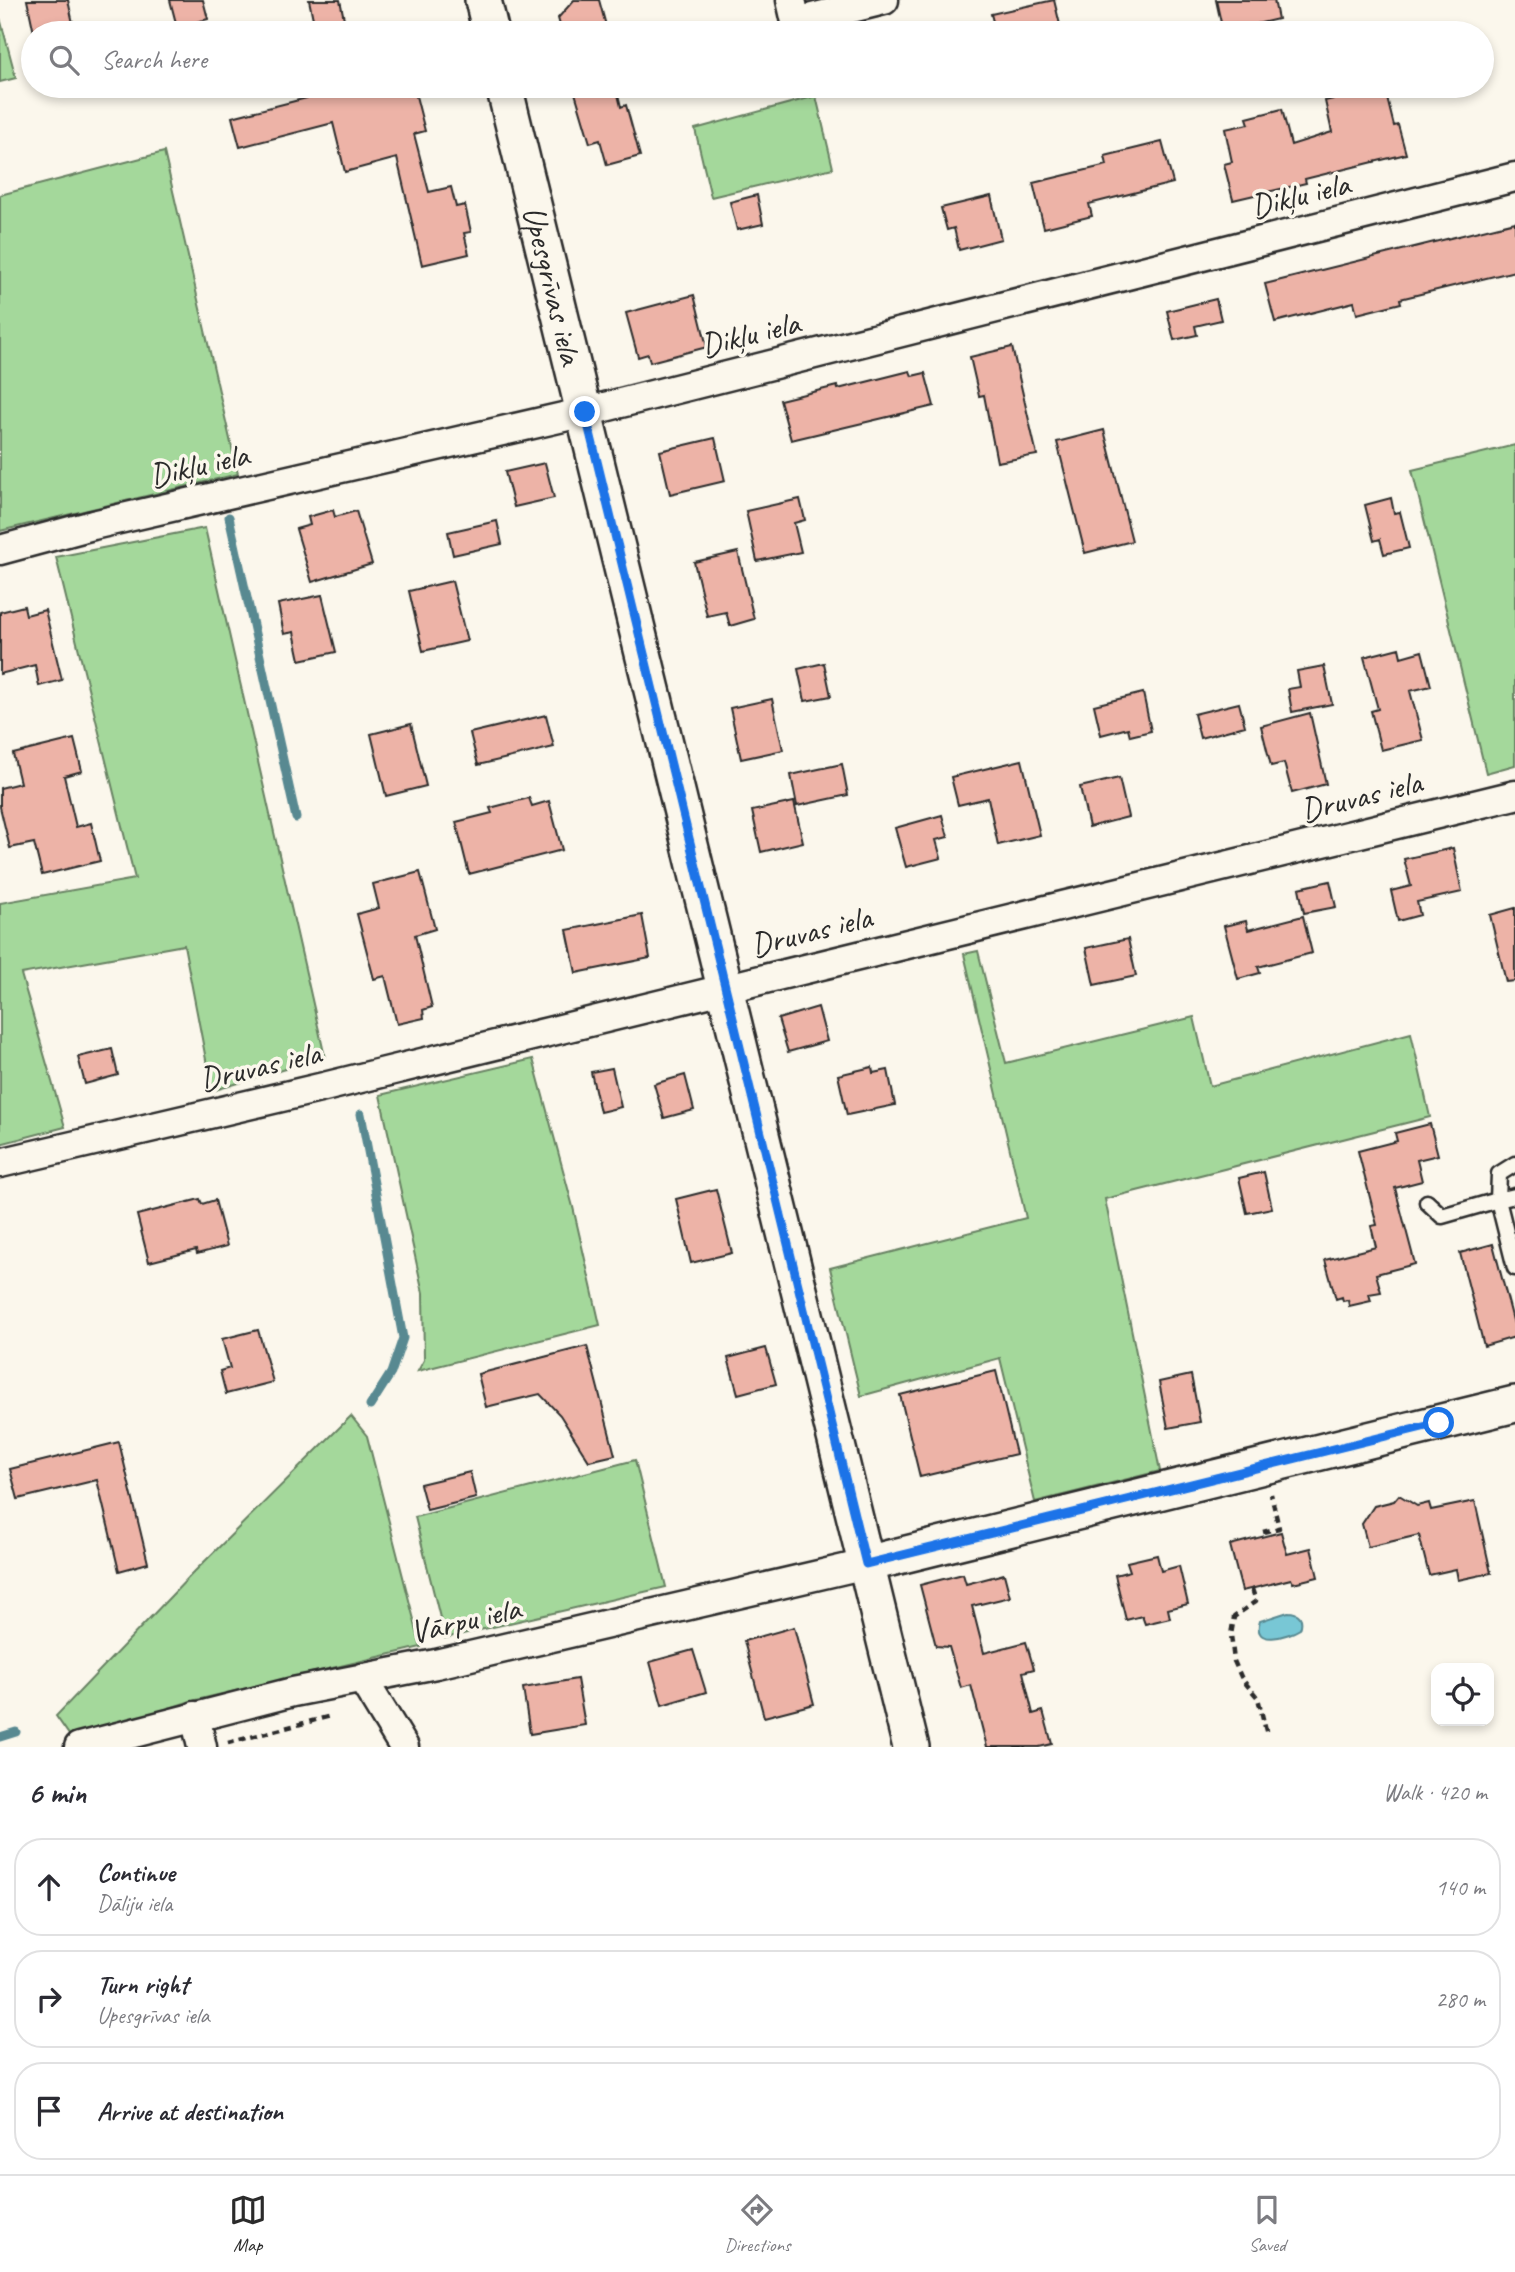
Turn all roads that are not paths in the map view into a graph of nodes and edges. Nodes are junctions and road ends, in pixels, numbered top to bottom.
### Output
1 (483, 0) edge
2 (791, 0) edge
3 (884, 0) edge
4 (488, 21) edge
5 (796, 21) edge
6 (800, 21) edge
7 (507, 98) edge
8 (1515, 177) edge
9 (585, 412) junction
10 (0, 550) edge
11 (1515, 795) edge
12 (726, 988) junction
13 (0, 1163) edge
14 (1515, 1164) edge
15 (1515, 1196) edge
16 (1498, 1200) junction
17 (1427, 1202) dead end
18 (1515, 1268) edge
19 (1515, 1404) edge
20 (866, 1564) junction
21 (362, 1678) junction
22 (195, 1716) junction
23 (214, 1745) edge
24 (79, 1747) edge
25 (404, 1747) edge
26 (911, 1747) edge

1 - 4 street
2 - 5 street
3 - 6 street
7 - 9 street, Upesgrīvas iela
8 - 9 street, Dikļu iela
9 - 10 street, Dikļu iela
9 - 12 street, Upesgrīvas iela
11 - 12 street, Druvas iela
12 - 13 street, Druvas iela
12 - 20 street, Upesgrīvas iela
14 - 16 lane
15 - 16 lane
16 - 17 lane
16 - 18 lane
19 - 20 street
20 - 21 street, Vārpu iela
20 - 26 street, Upesgrīvas iela
21 - 22 street, Vārpu iela
21 - 25 street
22 - 23 street
22 - 24 street, Vārpu iela

